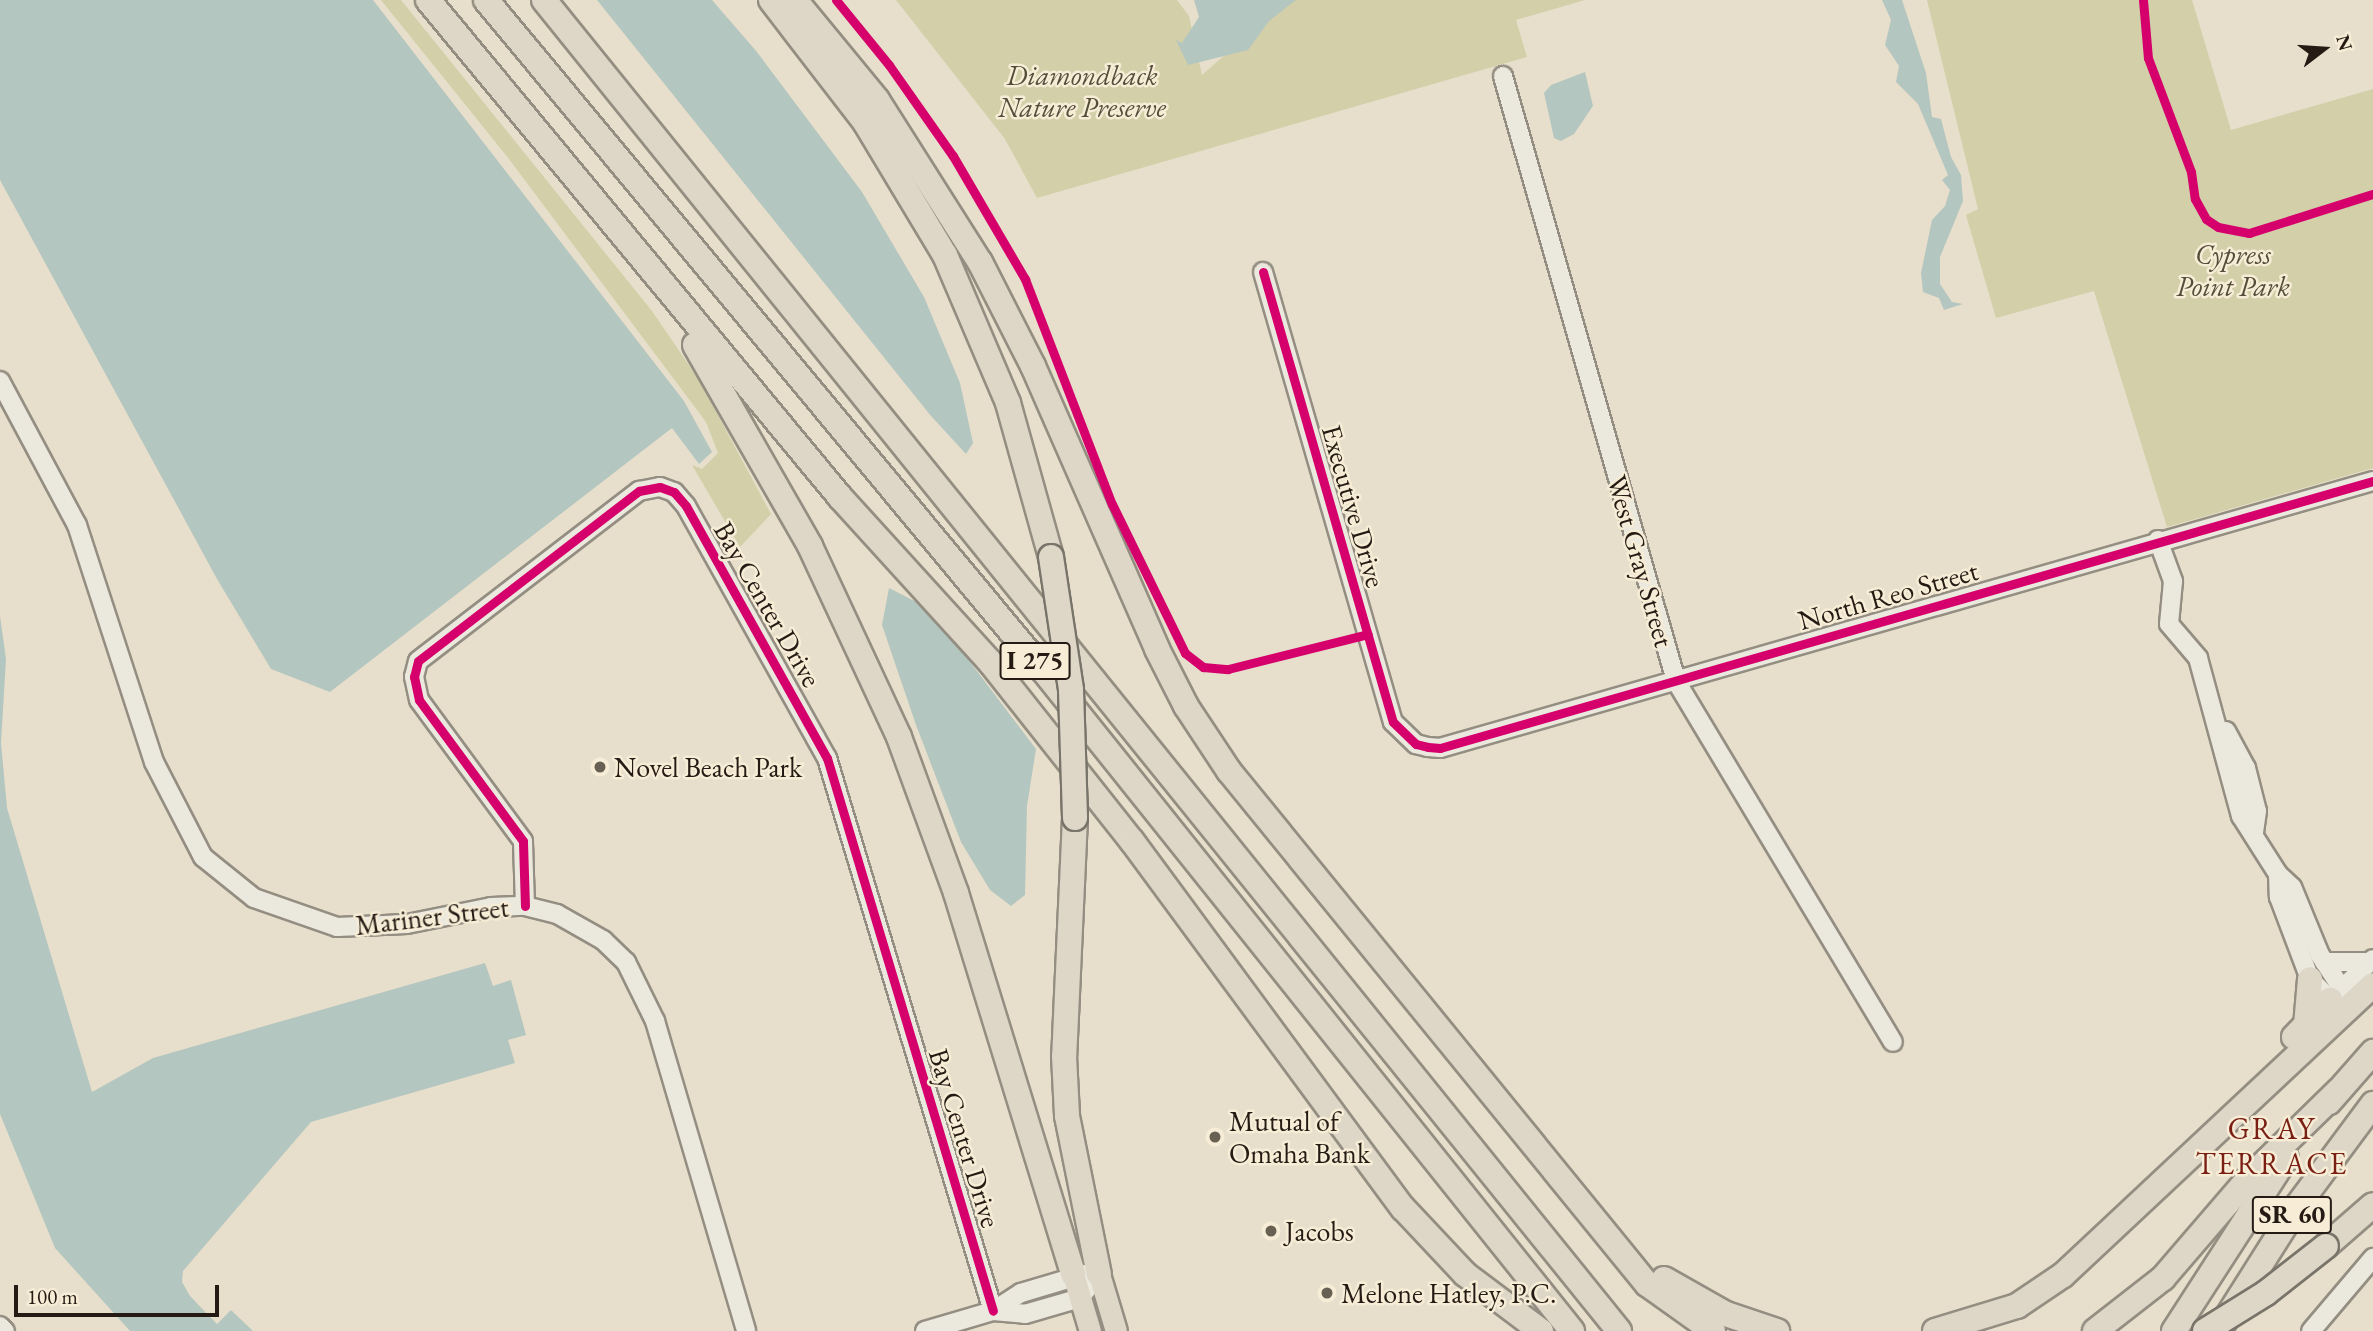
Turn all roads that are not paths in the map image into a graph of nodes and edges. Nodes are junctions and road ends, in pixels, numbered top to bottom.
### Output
1 (428, 0) edge
2 (486, 0) edge
3 (544, 0) edge
4 (771, 0) edge
5 (795, 0) edge
6 (1503, 76) dead end
7 (649, 270) junction
8 (1263, 272) dead end
9 (0, 381) edge
10 (2373, 481) edge
11 (2158, 540) junction
12 (1676, 681) junction
13 (1416, 744) joint
14 (525, 905) junction
15 (2372, 969) edge
16 (2317, 971) junction
17 (2336, 994) junction
18 (2306, 1026) junction
19 (1893, 1042) dead end
20 (2373, 1052) edge
21 (2339, 1090) junction
22 (2373, 1104) edge
23 (2373, 1205) edge
24 (1622, 1250) junction
25 (2373, 1258) edge
26 (1099, 1274) junction
27 (1077, 1286) junction
28 (993, 1311) junction
29 (0, 1326) edge
30 (5, 1331) edge
31 (746, 1331) edge
32 (925, 1331) edge
33 (1090, 1331) edge
34 (1116, 1331) edge
35 (1541, 1331) edge
36 (1572, 1331) edge
37 (1619, 1331) edge
38 (1713, 1331) edge
39 (1777, 1331) edge
40 (1924, 1331) edge
41 (1935, 1331) edge
42 (2095, 1331) edge
43 (2174, 1331) edge
44 (2205, 1331) edge
45 (2218, 1331) edge
46 (2311, 1331) edge

1 - 7 highway
2 - 36 highway, I 275
3 - 37 highway, I 275
4 - 26 highway, bridge
5 - 24 highway
6 - 12 street, West Gray Street
7 - 27 highway
7 - 35 highway
8 - 13 street, Executive Drive
9 - 14 street, Mariner Street
10 - 11 street, North Reo Street
11 - 12 street, North Reo Street
11 - 16 street
12 - 13 street, North Reo Street
12 - 19 street, West Gray Street
14 - 28 street, Bay Center Drive
14 - 31 street, Mariner Street
15 - 16 street
15 - 17 street
15 - 41 highway
16 - 17 street
16 - 18 highway
17 - 18 highway
18 - 40 highway
20 - 21 highway, SR 60
21 - 42 highway
21 - 43 highway, SR 60
22 - 45 highway, SR 60
23 - 44 highway, bridge
24 - 38 highway
24 - 39 highway
25 - 46 street
26 - 27 street
26 - 34 main road
27 - 28 street
27 - 28 street
27 - 33 main road
28 - 32 street
29 - 30 street

